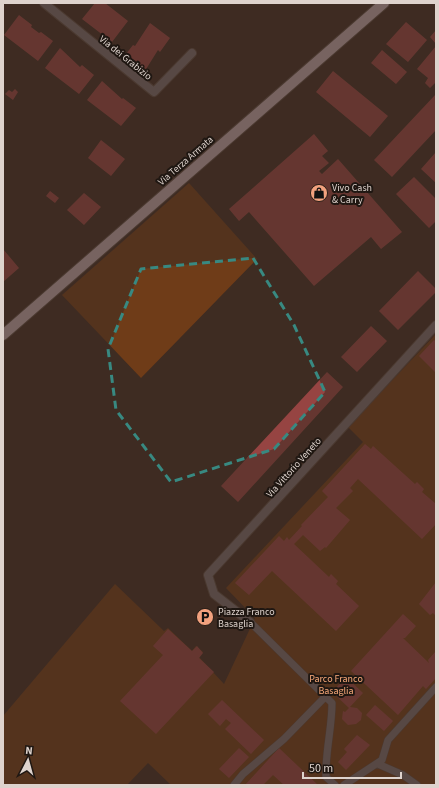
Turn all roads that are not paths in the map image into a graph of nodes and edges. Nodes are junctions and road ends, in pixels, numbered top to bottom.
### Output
1 (44, 3) edge
2 (384, 3) edge
3 (192, 53) dead end
4 (436, 325) edge
5 (3, 335) edge
6 (250, 622) joint
7 (436, 687) edge
8 (325, 697) junction
9 (378, 764) junction
10 (234, 785) edge
11 (335, 785) edge
12 (344, 785) edge
13 (417, 785) edge

1 - 3 street, Via dei Grabizio
2 - 5 main road, Via Terza Armata
4 - 6 street, Via Vittorio Veneto
6 - 8 lane
7 - 9 lane
8 - 10 lane
8 - 11 lane
9 - 12 lane
9 - 13 lane

